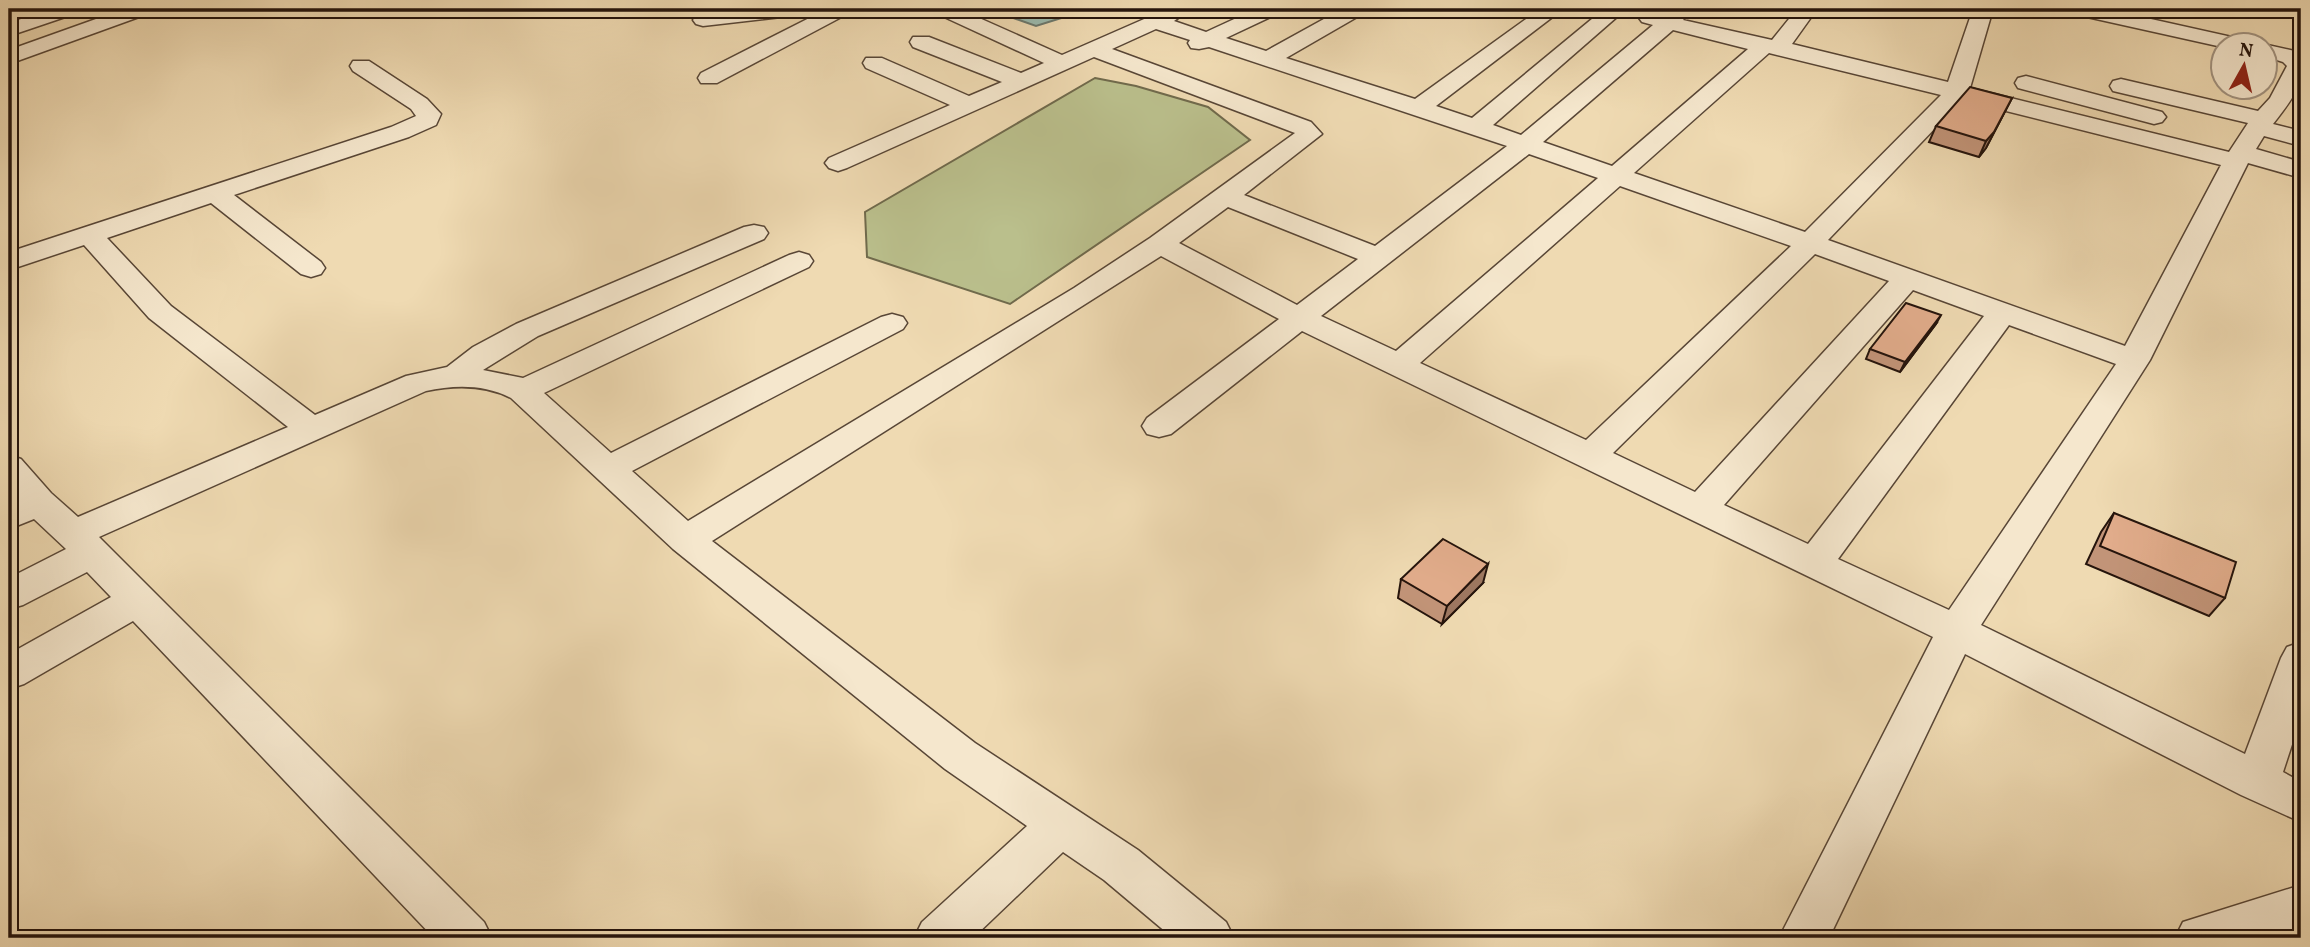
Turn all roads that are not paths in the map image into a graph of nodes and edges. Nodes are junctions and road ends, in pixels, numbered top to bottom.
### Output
1 (69, 9) edge
2 (143, 9) edge
3 (799, 9) edge
4 (842, 9) edge
5 (1184, 9) edge
6 (1272, 9) edge
7 (1357, 9) edge
8 (1553, 9) edge
9 (1807, 9) edge
10 (1983, 9) edge
11 (2078, 9) edge
12 (948, 12) dead end
13 (1606, 12) edge
14 (702, 15) edge
15 (1675, 16) edge
16 (1155, 22) junction
17 (9, 30) edge
18 (2208, 37) edge
19 (1210, 38) junction
20 (921, 42) dead end
21 (1771, 46) junction
22 (1092, 49) junction
23 (2291, 55) edge
24 (9, 57) edge
25 (1269, 58) junction
26 (874, 63) dead end
27 (1062, 63) junction
28 (361, 65) dead end
29 (1146, 69) junction
30 (2035, 75) dead end
31 (1021, 81) junction
32 (1957, 92) junction
33 (968, 104) junction
34 (1417, 109) junction
35 (1476, 127) junction
36 (2261, 130) edge
37 (2301, 139) edge
38 (1524, 145) junction
39 (838, 163) dead end
40 (2301, 170) edge
41 (1617, 177) junction
42 (216, 194) junction
43 (1224, 196) junction
44 (754, 233) dead end
45 (89, 234) junction
46 (1810, 243) junction
47 (1160, 244) junction
48 (1379, 257) junction
49 (9, 261) edge
50 (799, 261) dead end
51 (312, 268) dead end
52 (1908, 278) junction
53 (2002, 313) junction
54 (1300, 318) junction
55 (892, 323) dead end
56 (2134, 360) junction
57 (1398, 366) junction
58 (457, 376) junction
59 (522, 391) junction
60 (1158, 426) dead end
61 (311, 428) junction
62 (1589, 457) junction
63 (9, 467) edge
64 (607, 469) junction
65 (23, 509) edge
66 (1700, 509) junction
67 (686, 540) junction
68 (82, 543) junction
69 (1814, 564) junction
70 (9, 595) edge
71 (138, 600) junction
72 (1956, 632) junction
73 (2301, 658) edge
74 (9, 673) edge
75 (2257, 782) junction
76 (2301, 803) edge
77 (1061, 824) junction
78 (2301, 907) edge
79 (467, 938) edge
80 (939, 938) edge
81 (1209, 938) edge
82 (1804, 938) edge
83 (2200, 938) edge

1 - 17 street
2 - 24 street
3 - 14 street
4 - 14 street
5 - 16 street
6 - 19 street
7 - 25 street
8 - 34 street
9 - 21 street
10 - 32 street
11 - 18 street
12 - 27 street
13 - 15 street
13 - 35 street
15 - 21 street
15 - 38 street
16 - 19 street
16 - 22 street
19 - 25 street
19 - 29 street
20 - 31 street
21 - 32 street
21 - 41 street
22 - 27 street
22 - 29 street
23 - 36 street
25 - 34 street
26 - 33 street
27 - 31 street
28 - 42 street
29 - 43 street
30 - 36 street
31 - 33 street
32 - 36 street
32 - 46 street
33 - 39 street
34 - 35 street
35 - 38 street
36 - 37 street
36 - 40 street
36 - 56 street
38 - 41 street
38 - 48 street
41 - 46 street
41 - 57 street
42 - 45 street
42 - 51 street
43 - 47 street
43 - 48 street
44 - 58 street
45 - 49 street
45 - 61 street
46 - 52 street
46 - 62 street
47 - 54 street
47 - 67 street
48 - 54 street
50 - 59 street
52 - 53 street
52 - 66 street
53 - 56 street
53 - 69 street
54 - 57 street
54 - 60 street
55 - 64 street
56 - 72 street
57 - 62 street
58 - 59 street
58 - 61 street
59 - 64 street
61 - 68 street
62 - 66 street
63 - 65 street
64 - 67 street
65 - 68 street
66 - 69 street
67 - 77 street
68 - 70 street
68 - 71 street
69 - 72 street
71 - 74 street
71 - 79 street
72 - 75 street
72 - 82 street
73 - 75 street
75 - 76 street
77 - 80 street
77 - 81 street
78 - 83 street

